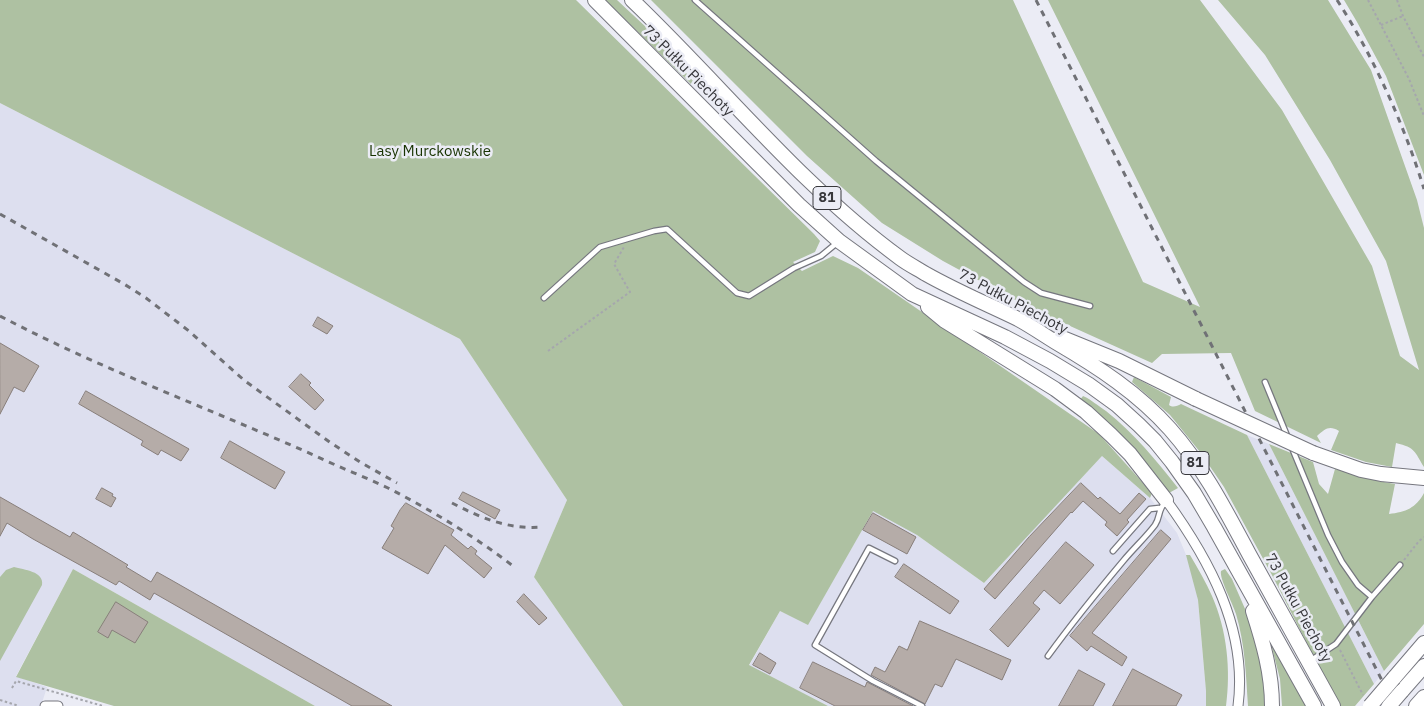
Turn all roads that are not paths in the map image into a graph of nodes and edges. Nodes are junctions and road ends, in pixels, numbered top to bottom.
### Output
1 (595, 0) edge
2 (632, 0) edge
3 (695, 0) edge
4 (839, 241) junction
5 (912, 294) junction
6 (544, 298) dead end
7 (1090, 306) dead end
8 (1020, 320) junction
9 (1265, 382) dead end
10 (1424, 478) edge
11 (1163, 504) junction
12 (1113, 551) dead end
13 (895, 561) dead end
14 (1400, 565) road end
15 (1246, 586) junction
16 (1372, 597) junction
17 (1424, 643) edge
18 (1048, 656) dead end
19 (1309, 662) junction
20 (1424, 666) edge
21 (1424, 697) edge
22 (1367, 702) edge
23 (45, 706) edge
24 (58, 706) edge
25 (922, 706) edge
26 (1238, 706) edge
27 (1272, 706) edge
28 (1314, 706) edge
29 (1333, 706) edge
30 (1389, 706) edge
31 (1416, 706) edge

1 - 4 main road, 73 Pułku Piechoty / 81
2 - 8 main road, 73 Pułku Piechoty / 81
3 - 7 lane
4 - 5 main road, 73 Pułku Piechoty / 81
4 - 6 lane
5 - 11 main road
5 - 15 main road, 73 Pułku Piechoty / 81
8 - 10 main road, bridge
8 - 19 main road, 73 Pułku Piechoty / 81
9 - 16 lane
11 - 12 lane
11 - 18 lane
11 - 26 street
13 - 25 lane
14 - 16 lane
15 - 27 main road
15 - 28 main road
16 - 19 lane
17 - 22 main road, bridge
19 - 29 main road, 73 Pułku Piechoty / 81
20 - 30 main road, bridge
21 - 31 main road
23 - 24 street

